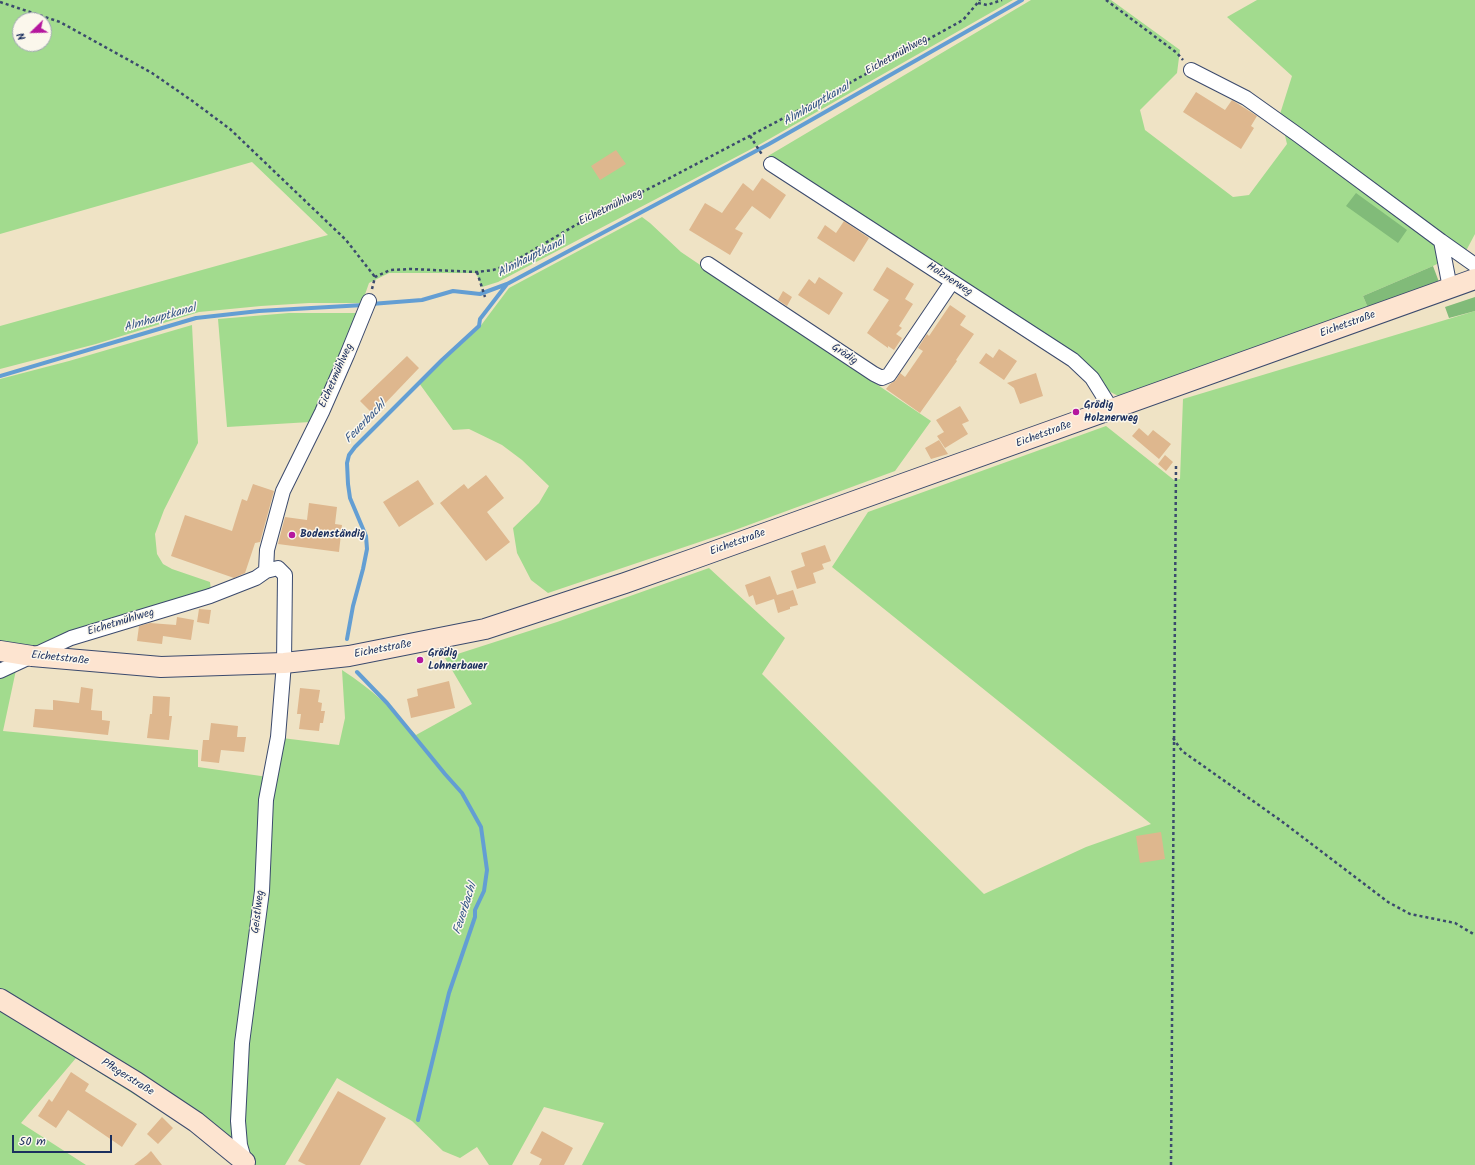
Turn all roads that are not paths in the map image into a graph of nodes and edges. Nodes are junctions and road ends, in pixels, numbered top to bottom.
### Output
1 (1191, 70) road end
2 (768, 162) road end
3 (1441, 241) junction
4 (708, 264) dead end
5 (1475, 265) edge
6 (1475, 279) edge
7 (952, 282) junction
8 (1450, 288) junction
9 (367, 306) road end
10 (1112, 410) junction
11 (266, 571) junction
12 (0, 651) edge
13 (32, 656) junction
14 (284, 663) junction
15 (0, 671) edge
16 (0, 999) edge
17 (244, 1164) edge

1 - 3 street
2 - 7 street, Holznerweg
3 - 5 street
3 - 8 street
4 - 7 street, Grödig
6 - 8 main road, Eichetstraße
7 - 10 street, Holznerweg
8 - 10 main road, Eichetstraße
9 - 11 street, Eichetmühlweg
10 - 14 main road, Eichetstraße
11 - 13 street, Eichetmühlweg
11 - 14 street
12 - 13 main road, Eichetstraße
13 - 14 main road, Eichetstraße
13 - 15 street, Eichetmühlweg
14 - 17 street, Geistlweg
16 - 17 main road, Pflegerstraße

